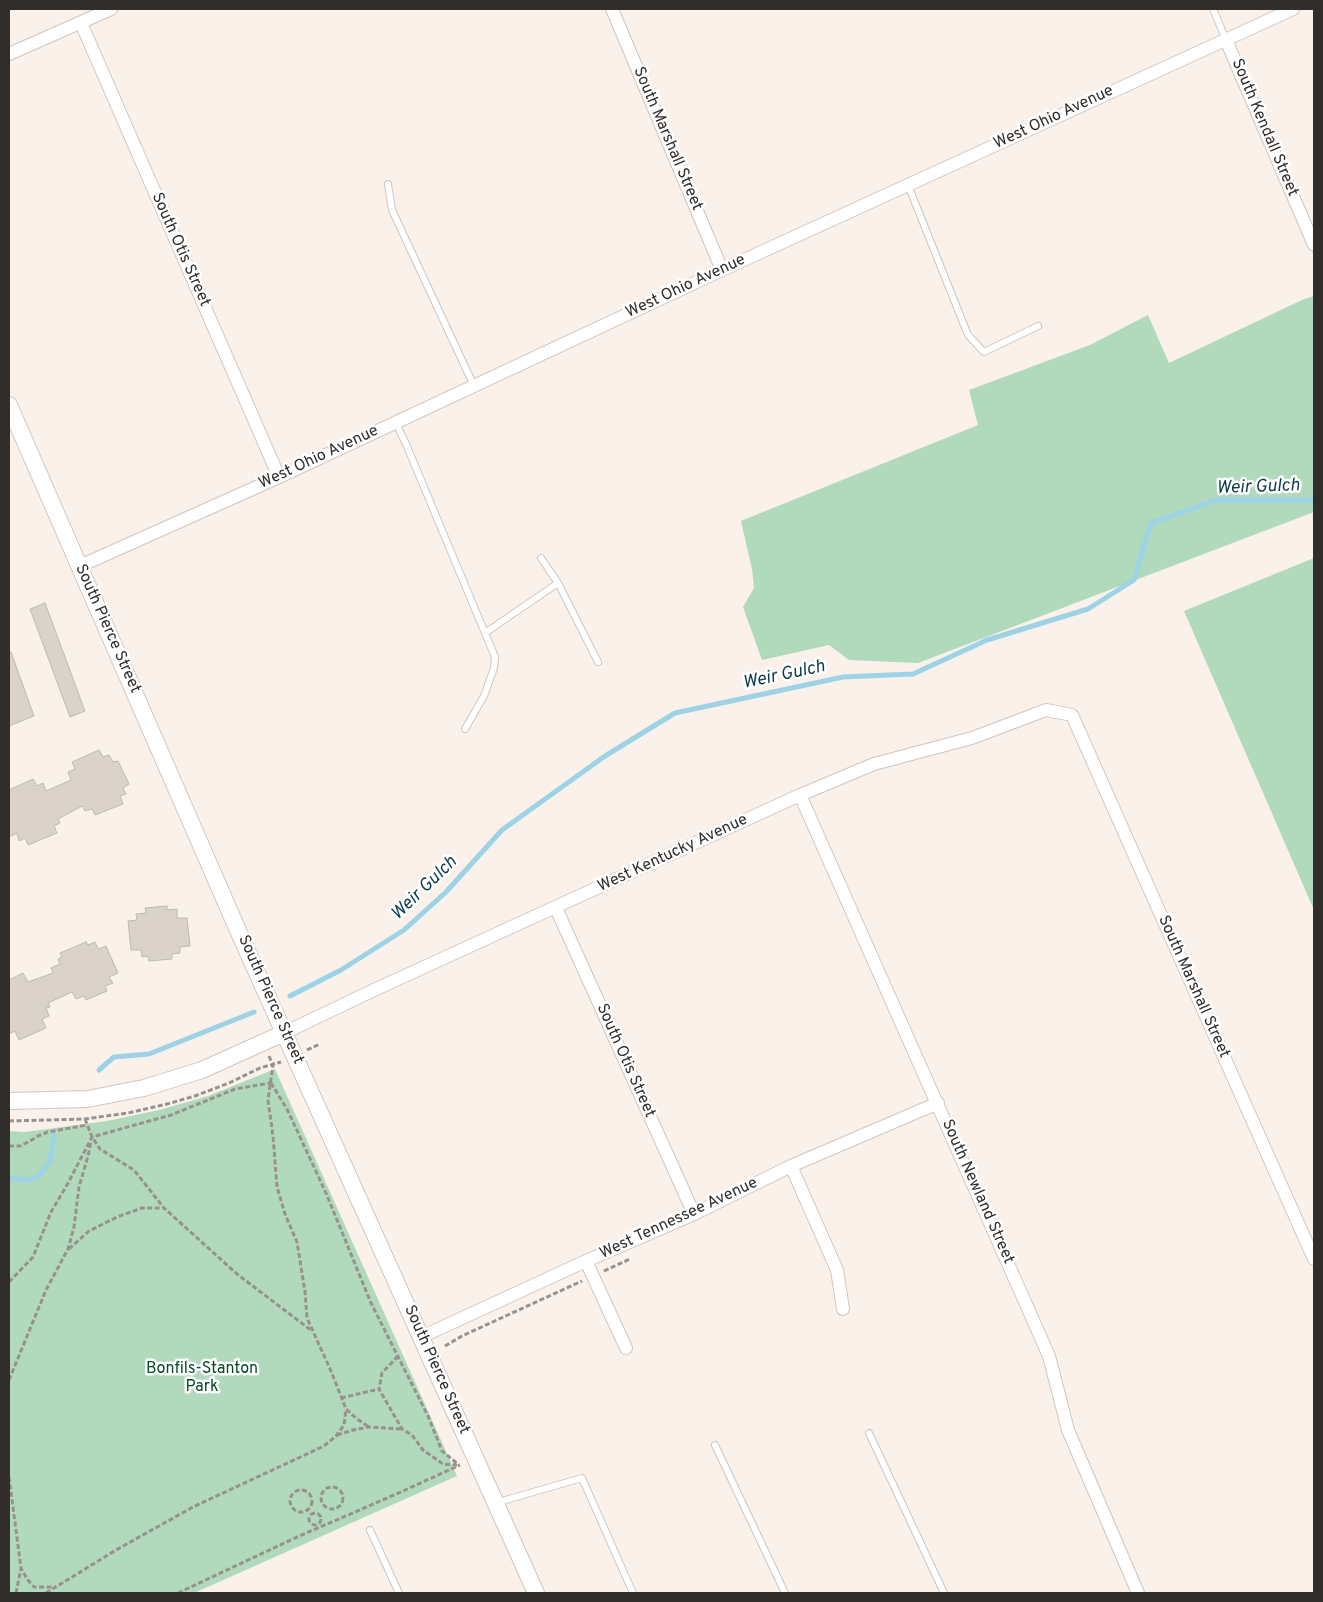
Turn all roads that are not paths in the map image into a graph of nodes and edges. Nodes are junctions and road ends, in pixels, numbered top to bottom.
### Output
1 (111, 9) edge
2 (612, 9) edge
3 (1213, 9) edge
4 (1290, 9) edge
5 (81, 23) junction
6 (1226, 40) junction
7 (9, 54) edge
8 (388, 184) dead end
9 (908, 185) junction
10 (1314, 245) edge
11 (722, 270) junction
12 (1038, 326) dead end
13 (474, 386) junction
14 (9, 405) edge
15 (396, 423) junction
16 (279, 477) junction
17 (541, 558) dead end
18 (80, 566) junction
19 (558, 583) junction
20 (485, 633) junction
21 (598, 662) dead end
22 (1072, 715) joint
23 (465, 729) dead end
24 (800, 795) junction
25 (556, 908) junction
26 (284, 1033) junction
27 (9, 1101) edge
28 (938, 1103) junction
29 (792, 1166) junction
30 (694, 1214) junction
31 (1314, 1259) edge
32 (586, 1261) junction
33 (843, 1309) dead end
34 (421, 1338) junction
35 (626, 1348) dead end
36 (869, 1434) dead end
37 (715, 1445) dead end
38 (495, 1503) junction
39 (370, 1530) dead end
40 (399, 1593) edge
41 (536, 1593) edge
42 (633, 1593) edge
43 (786, 1593) edge
44 (944, 1593) edge
45 (1138, 1593) edge

1 - 5 street
2 - 11 street, South Marshall Street
3 - 6 lane
4 - 6 street, West Ohio Avenue
5 - 7 street
5 - 16 street, South Otis Street
6 - 9 street, West Ohio Avenue
6 - 10 street, South Kendall Street
8 - 13 lane
9 - 11 street, West Ohio Avenue
9 - 12 lane
11 - 13 street, West Ohio Avenue
13 - 15 street, West Ohio Avenue
14 - 18 street, South Pierce Street
15 - 16 street, West Ohio Avenue
15 - 20 lane
16 - 18 street, West Ohio Avenue
17 - 19 lane
18 - 26 street, South Pierce Street
19 - 20 lane
19 - 21 lane
20 - 23 lane
22 - 24 street, West Kentucky Avenue
22 - 31 street, South Marshall Street
24 - 25 street, West Kentucky Avenue
24 - 28 street, South Newland Street
25 - 26 street, West Kentucky Avenue
25 - 30 street, South Otis Street
26 - 27 street
26 - 34 street, South Pierce Street
28 - 29 street, West Tennessee Avenue
28 - 45 street, South Newland Street
29 - 30 street, West Tennessee Avenue
29 - 33 street
30 - 32 street, West Tennessee Avenue
32 - 34 street, West Tennessee Avenue
32 - 35 street
34 - 38 street, South Pierce Street
36 - 44 lane
37 - 43 lane
38 - 41 street, South Pierce Street
38 - 42 lane
39 - 40 lane

